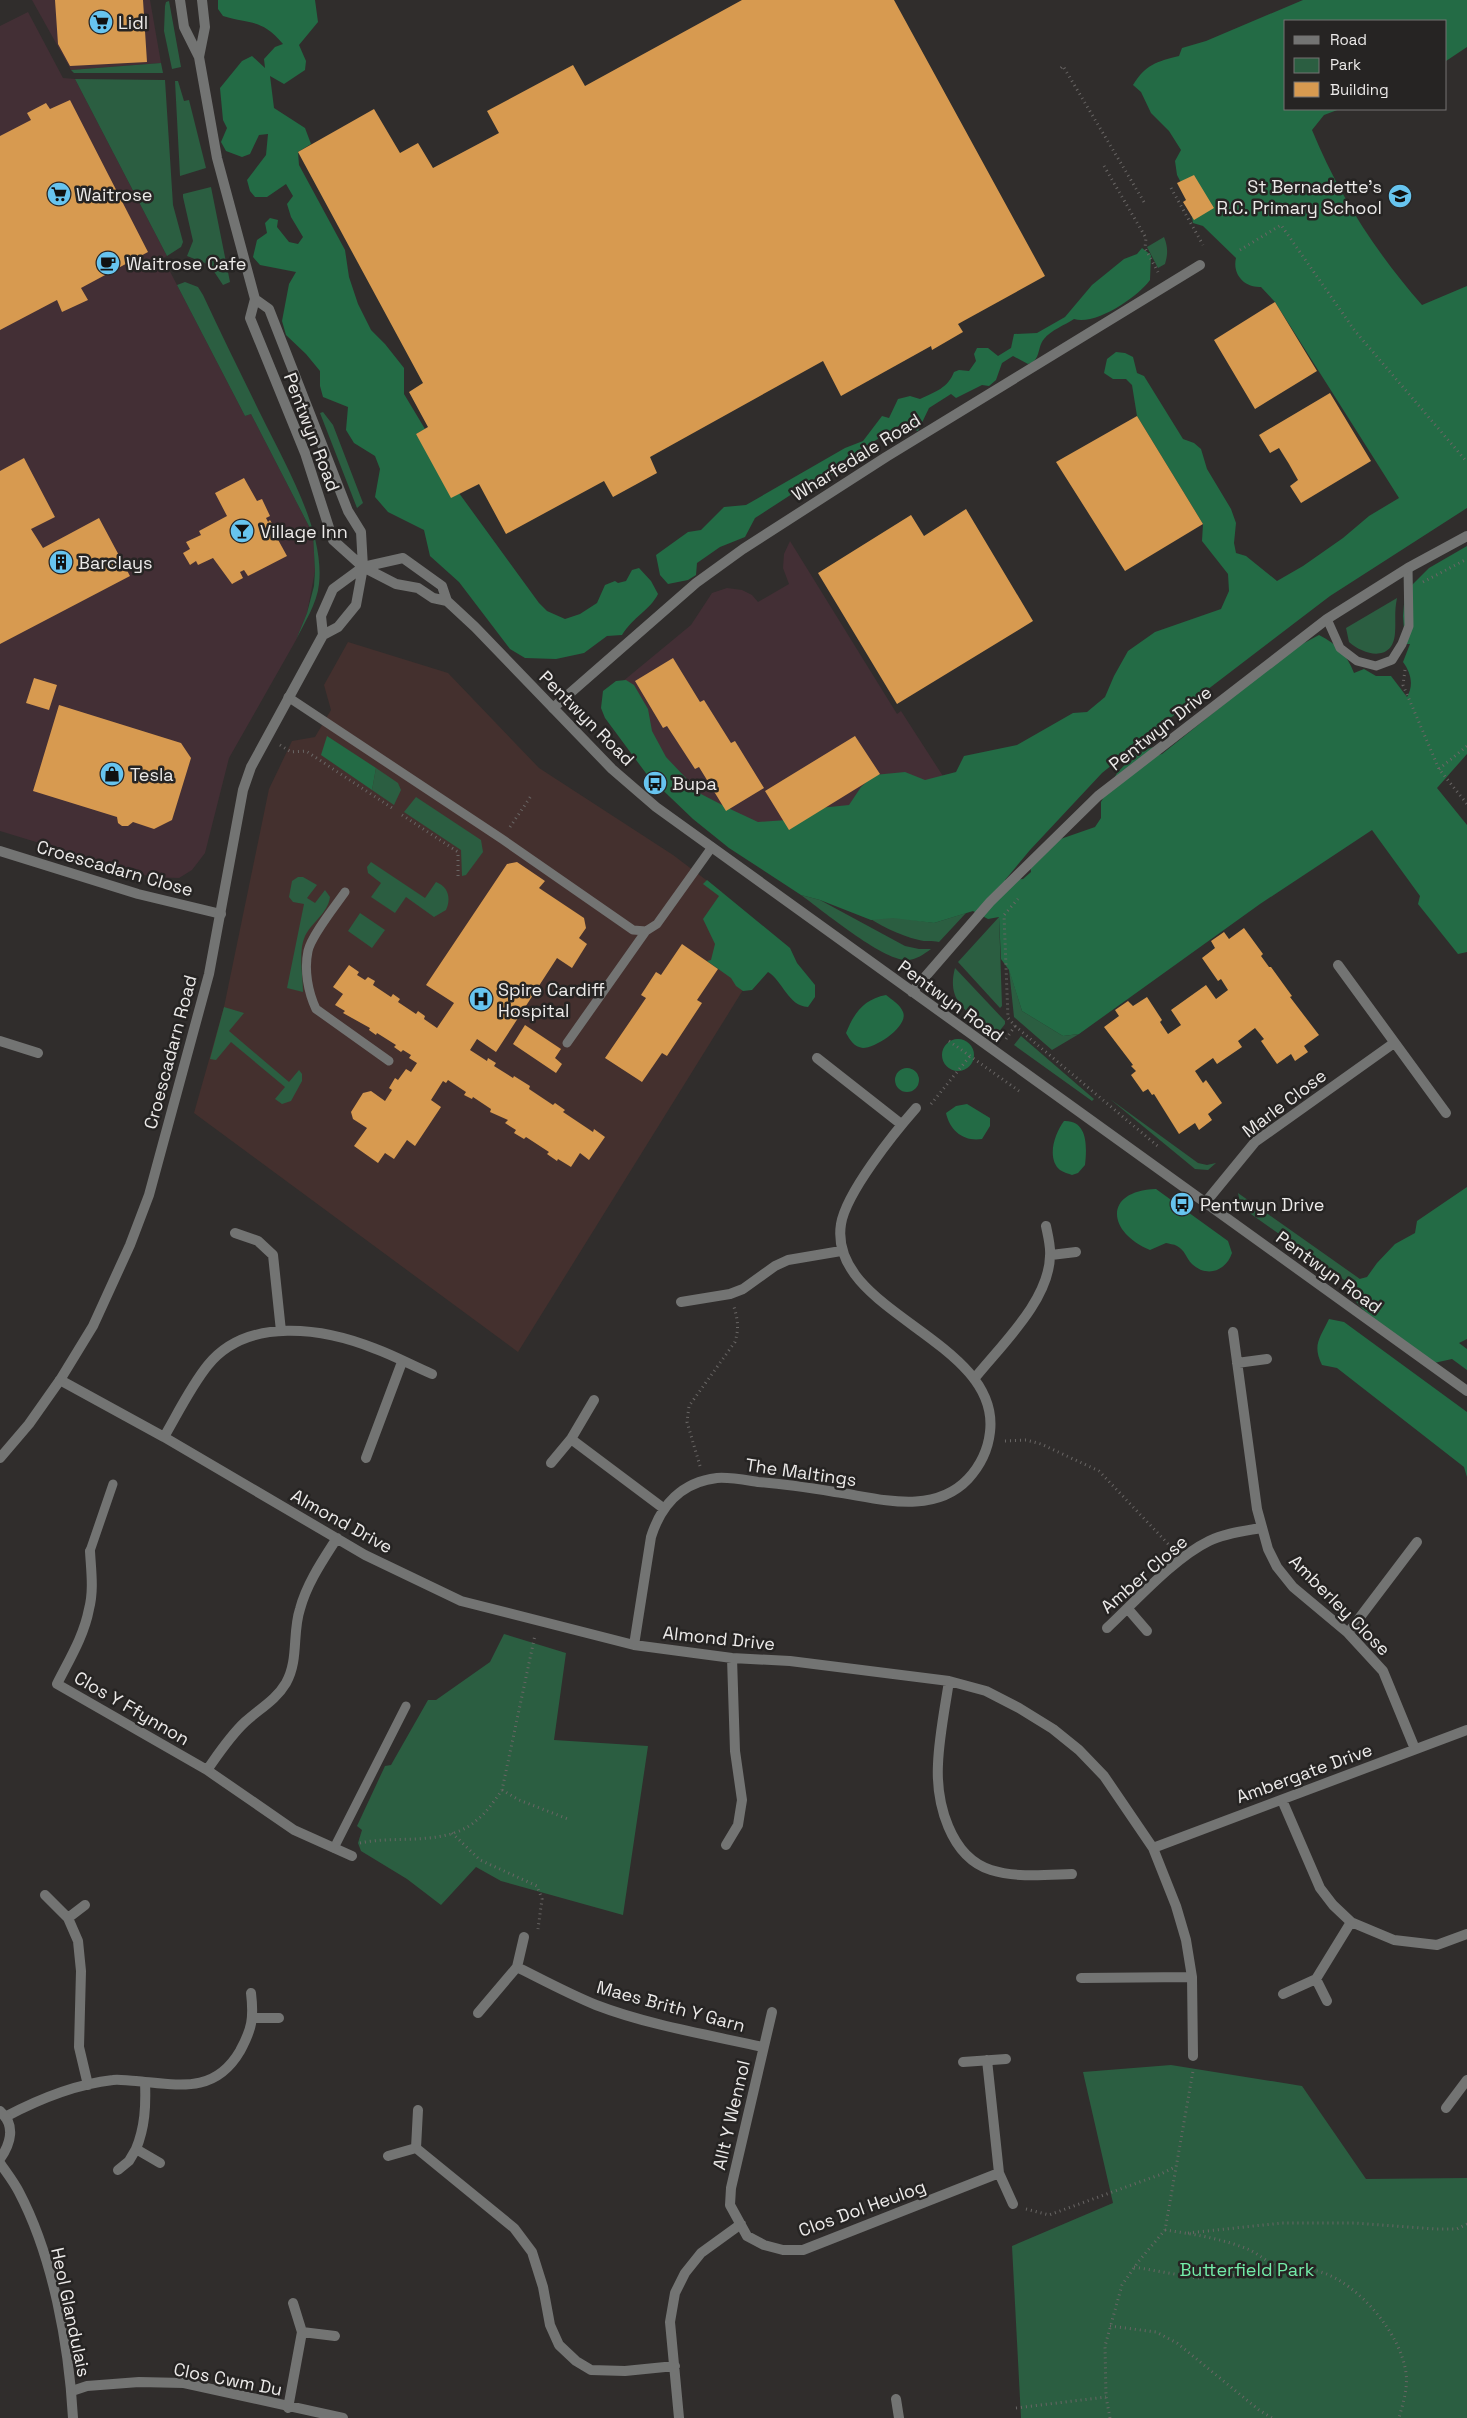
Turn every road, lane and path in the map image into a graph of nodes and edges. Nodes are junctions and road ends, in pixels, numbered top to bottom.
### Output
1 (180, 0) edge
2 (202, 0) edge
3 (200, 57) junction
4 (1061, 68) dead end
5 (1104, 166) dead end
6 (1171, 188) dead end
7 (1146, 201) dead end
8 (1203, 245) dead end
9 (1240, 250) dead end
10 (1200, 265) dead end
11 (1158, 272) dead end
12 (255, 298) junction
13 (1467, 462) edge
14 (1467, 536) edge
15 (1467, 560) edge
16 (363, 567) junction
17 (1408, 568) junction
18 (1424, 590) dead end
19 (447, 601) junction
20 (1327, 619) junction
21 (323, 635) junction
22 (1406, 667) dead end
23 (288, 697) junction
24 (553, 708) junction
25 (266, 737) junction
26 (1467, 746) edge
27 (1439, 769) junction
28 (531, 796) dead end
29 (1467, 804) edge
30 (392, 808) dead end
31 (402, 815) dead end
32 (506, 832) dead end
33 (712, 847) junction
34 (0, 851) edge
35 (458, 877) dead end
36 (345, 892) dead end
37 (1023, 894) dead end
38 (221, 914) junction
39 (646, 931) junction
40 (1338, 965) dead end
41 (912, 992) junction
42 (1015, 1026) junction
43 (1006, 1039) dead end
44 (0, 1041) edge
45 (948, 1041) dead end
46 (567, 1043) dead end
47 (1394, 1043) junction
48 (38, 1054) dead end
49 (970, 1056) junction
50 (817, 1058) dead end
51 (388, 1061) dead end
52 (1019, 1091) dead end
53 (916, 1108) joint
54 (1446, 1113) dead end
55 (902, 1124) junction
56 (1166, 1152) dead end
57 (1206, 1203) junction
58 (1046, 1226) dead end
59 (235, 1232) dead end
60 (841, 1251) junction
61 (1076, 1252) dead end
62 (1051, 1255) junction
63 (730, 1294) junction
64 (681, 1302) dead end
65 (282, 1331) junction
66 (1233, 1332) dead end
67 (1267, 1359) dead end
68 (402, 1362) junction
69 (1237, 1362) junction
70 (432, 1374) dead end
71 (974, 1379) junction
72 (60, 1380) junction
73 (1467, 1391) edge
74 (594, 1400) dead end
75 (164, 1437) junction
76 (571, 1440) junction
77 (989, 1442) junction
78 (0, 1458) edge
79 (366, 1458) dead end
80 (551, 1463) dead end
81 (704, 1481) junction
82 (113, 1484) dead end
83 (663, 1508) junction
84 (1261, 1528) junction
85 (337, 1538) junction
86 (1417, 1542) dead end
87 (90, 1551) joint
88 (1182, 1559) junction
89 (1128, 1609) junction
90 (538, 1620) junction
91 (1107, 1628) dead end
92 (1147, 1631) dead end
93 (1348, 1633) junction
94 (634, 1645) junction
95 (732, 1658) junction
96 (949, 1681) junction
97 (406, 1706) dead end
98 (1467, 1730) edge
99 (1416, 1750) junction
100 (207, 1770) junction
101 (502, 1790) junction
102 (1282, 1800) junction
103 (568, 1819) dead end
104 (452, 1833) junction
105 (726, 1845) dead end
106 (334, 1848) junction
107 (1153, 1848) junction
108 (352, 1856) joint
109 (1072, 1874) dead end
110 (45, 1895) dead end
111 (85, 1905) dead end
112 (68, 1918) junction
113 (1351, 1922) junction
114 (1467, 1934) edge
115 (524, 1937) joint
116 (517, 1967) junction
117 (1192, 1977) junction
118 (1081, 1978) dead end
119 (1316, 1979) junction
120 (251, 1993) dead end
121 (1283, 1994) dead end
122 (1327, 2001) dead end
123 (772, 2012) dead end
124 (478, 2013) dead end
125 (254, 2018) junction
126 (279, 2018) dead end
127 (763, 2047) junction
128 (1193, 2056) joint
129 (1006, 2059) dead end
130 (987, 2060) junction
131 (963, 2062) dead end
132 (145, 2082) junction
133 (88, 2085) junction
134 (1465, 2086) edge
135 (1446, 2108) dead end
136 (418, 2110) dead end
137 (3, 2114) edge
138 (416, 2148) junction
139 (136, 2149) junction
140 (388, 2156) dead end
141 (0, 2159) edge
142 (0, 2163) edge
143 (160, 2163) dead end
144 (1176, 2167) junction
145 (118, 2170) dead end
146 (999, 2173) junction
147 (1013, 2204) joint
148 (741, 2224) junction
149 (1467, 2224) edge
150 (1165, 2230) junction
151 (1185, 2233) junction
152 (1134, 2267) junction
153 (1287, 2271) junction
154 (293, 2303) dead end
155 (1110, 2326) junction
156 (302, 2332) junction
157 (335, 2336) dead end
158 (676, 2366) junction
159 (72, 2391) junction
160 (1106, 2397) junction
161 (896, 2399) dead end
162 (288, 2408) junction
163 (1016, 2408) dead end
164 (73, 2418) edge
165 (343, 2418) edge
166 (679, 2418) edge
167 (899, 2418) edge
168 (1110, 2418) edge
169 (1272, 2418) edge
170 (1399, 2418) edge

1 - 3 street, Pentwyn Road
2 - 3 street, Pentwyn Road
3 - 12 street, Pentwyn Road
4 - 7 path
5 - 11 path
6 - 8 path
9 - 13 path
10 - 24 street, Wharfedale Road
12 - 16 street, Pentwyn Road
12 - 16 street, Pentwyn Road
14 - 17 street, Pentwyn Drive
15 - 18 path
16 - 19 street, Pentwyn Road
16 - 19 street, Pentwyn Road
16 - 21 street, Croescadarn Road
16 - 21 street, Croescadarn Road
17 - 20 street, Pentwyn Drive
17 - 20 lane
19 - 24 street, Pentwyn Road
20 - 41 street, Pentwyn Drive
21 - 23 street, Croescadarn Road
22 - 27 path
23 - 25 street, Croescadarn Road
23 - 39 lane
24 - 33 street, Pentwyn Road
25 - 30 path
25 - 38 street, Croescadarn Road
26 - 27 path
27 - 29 path
28 - 32 path
31 - 35 path
33 - 39 lane
33 - 41 street, Pentwyn Road
34 - 38 street, Croescadarn Close
36 - 51 lane
37 - 42 path
38 - 72 street, Croescadarn Road
39 - 46 lane
40 - 47 street
41 - 57 street, Pentwyn Road
42 - 43 path
42 - 56 path
44 - 48 street
45 - 49 path
47 - 54 street
47 - 57 street, Marle Close
49 - 52 path
49 - 53 path
50 - 55 street
53 - 55 street, The Maltings
55 - 60 street, The Maltings
57 - 73 street, Pentwyn Road
58 - 62 street
59 - 65 street
60 - 63 street
60 - 71 street, The Maltings
61 - 62 street
62 - 71 street
63 - 64 street
63 - 81 path
65 - 68 street
65 - 75 street
66 - 69 street, Amberley Close
67 - 69 street
68 - 70 street
68 - 79 street
69 - 84 street, Amberley Close
71 - 77 street, The Maltings
72 - 75 street, Almond Drive
72 - 78 street, Croescadarn Road
74 - 76 street
75 - 85 street, Almond Drive
76 - 80 street
76 - 83 street
77 - 81 street, The Maltings
77 - 88 path
81 - 83 street, The Maltings
82 - 87 lane
83 - 94 street, The Maltings
84 - 88 street, Amber Close
84 - 93 street, Amberley Close
85 - 90 street, Almond Drive
85 - 100 street
86 - 93 street
87 - 100 street, Clos Y Ffynnon
88 - 89 street, Amber Close
89 - 91 street, Amber Close
89 - 92 street
90 - 94 street, Almond Drive
90 - 101 path
93 - 99 street, Amberley Close
94 - 95 street, Almond Drive
95 - 96 street, Almond Drive
95 - 105 street
96 - 107 street, Almond Drive
96 - 109 street
97 - 106 lane
98 - 99 street, Ambergate Drive
99 - 102 street, Ambergate Drive
100 - 106 street, Clos Y Ffynnon
101 - 103 path
101 - 104 path
102 - 107 street, Ambergate Drive
102 - 113 street
104 - 108 path
104 - 115 path
106 - 108 street, Clos Y Ffynnon
107 - 117 street, Almond Drive
110 - 112 street
111 - 112 street
112 - 133 street
113 - 114 street
113 - 119 street
115 - 116 street
116 - 124 street
116 - 127 street, Maes Brith Y Garn
117 - 118 street
117 - 128 street, Almond Drive
119 - 121 street
119 - 122 street
120 - 125 street
123 - 127 street, Allt Y Wennol
125 - 126 street
125 - 132 street
127 - 148 street, Allt Y Wennol
128 - 144 path
129 - 130 street
130 - 131 street
130 - 146 street
132 - 133 street
132 - 139 street
133 - 137 street
134 - 135 street
136 - 138 street
137 - 141 street
138 - 140 street
138 - 158 street
139 - 143 street
139 - 145 street
142 - 159 street, Heol Glandulais
144 - 147 path
144 - 150 path
146 - 147 street
146 - 148 street, Clos Dol Heulog
148 - 158 street
149 - 151 path
150 - 151 path
150 - 152 path
151 - 153 path
152 - 153 path
152 - 155 path
153 - 170 path
154 - 156 street, Clos Cwm Du
155 - 160 path
155 - 169 path
156 - 157 street
156 - 162 street, Clos Cwm Du
158 - 166 street
159 - 162 street, Clos Cwm Du
159 - 164 street, Heol Glandulais
160 - 163 path
160 - 168 path
161 - 167 street
162 - 165 street, Clos Cwm Du

